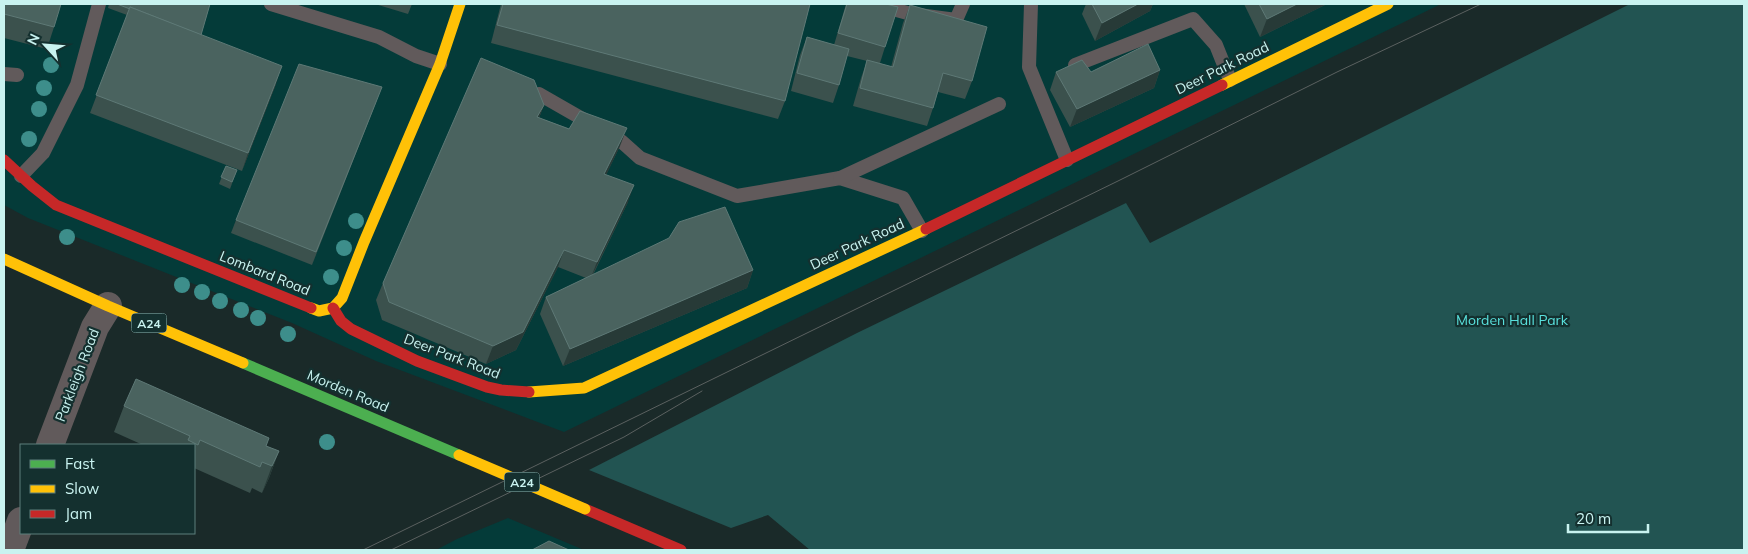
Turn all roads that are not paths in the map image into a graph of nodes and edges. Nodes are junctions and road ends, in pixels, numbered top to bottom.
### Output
1 (99, 4) edge
2 (271, 4) edge
3 (460, 4) edge
4 (875, 4) edge
5 (963, 4) edge
6 (1031, 4) edge
7 (1388, 4) edge
8 (440, 64) junction
9 (1075, 65) edge
10 (1230, 80) junction
11 (539, 94) edge
12 (1000, 104) dead end
13 (4, 160) edge
14 (1067, 160) junction
15 (20, 176) junction
16 (840, 178) junction
17 (922, 231) junction
18 (4, 259) edge
19 (108, 306) junction
20 (333, 308) junction
21 (50, 444) edge
22 (20, 524) edge
23 (10, 550) edge
24 (681, 550) edge

1 - 15 lane
2 - 8 lane
3 - 8 main road
4 - 5 lane
6 - 14 lane
7 - 10 main road, Deer Park Road
8 - 20 main road
9 - 10 lane
10 - 14 main road, Deer Park Road
11 - 16 lane
12 - 16 lane
13 - 15 main road, Lombard Road
14 - 17 main road, Deer Park Road
15 - 20 main road, Lombard Road
16 - 17 lane
17 - 20 main road, Deer Park Road
18 - 19 main road, Morden Road / A24
19 - 21 street, Parkleigh Road
19 - 24 main road, Morden Road / A24, bridge
22 - 23 street

